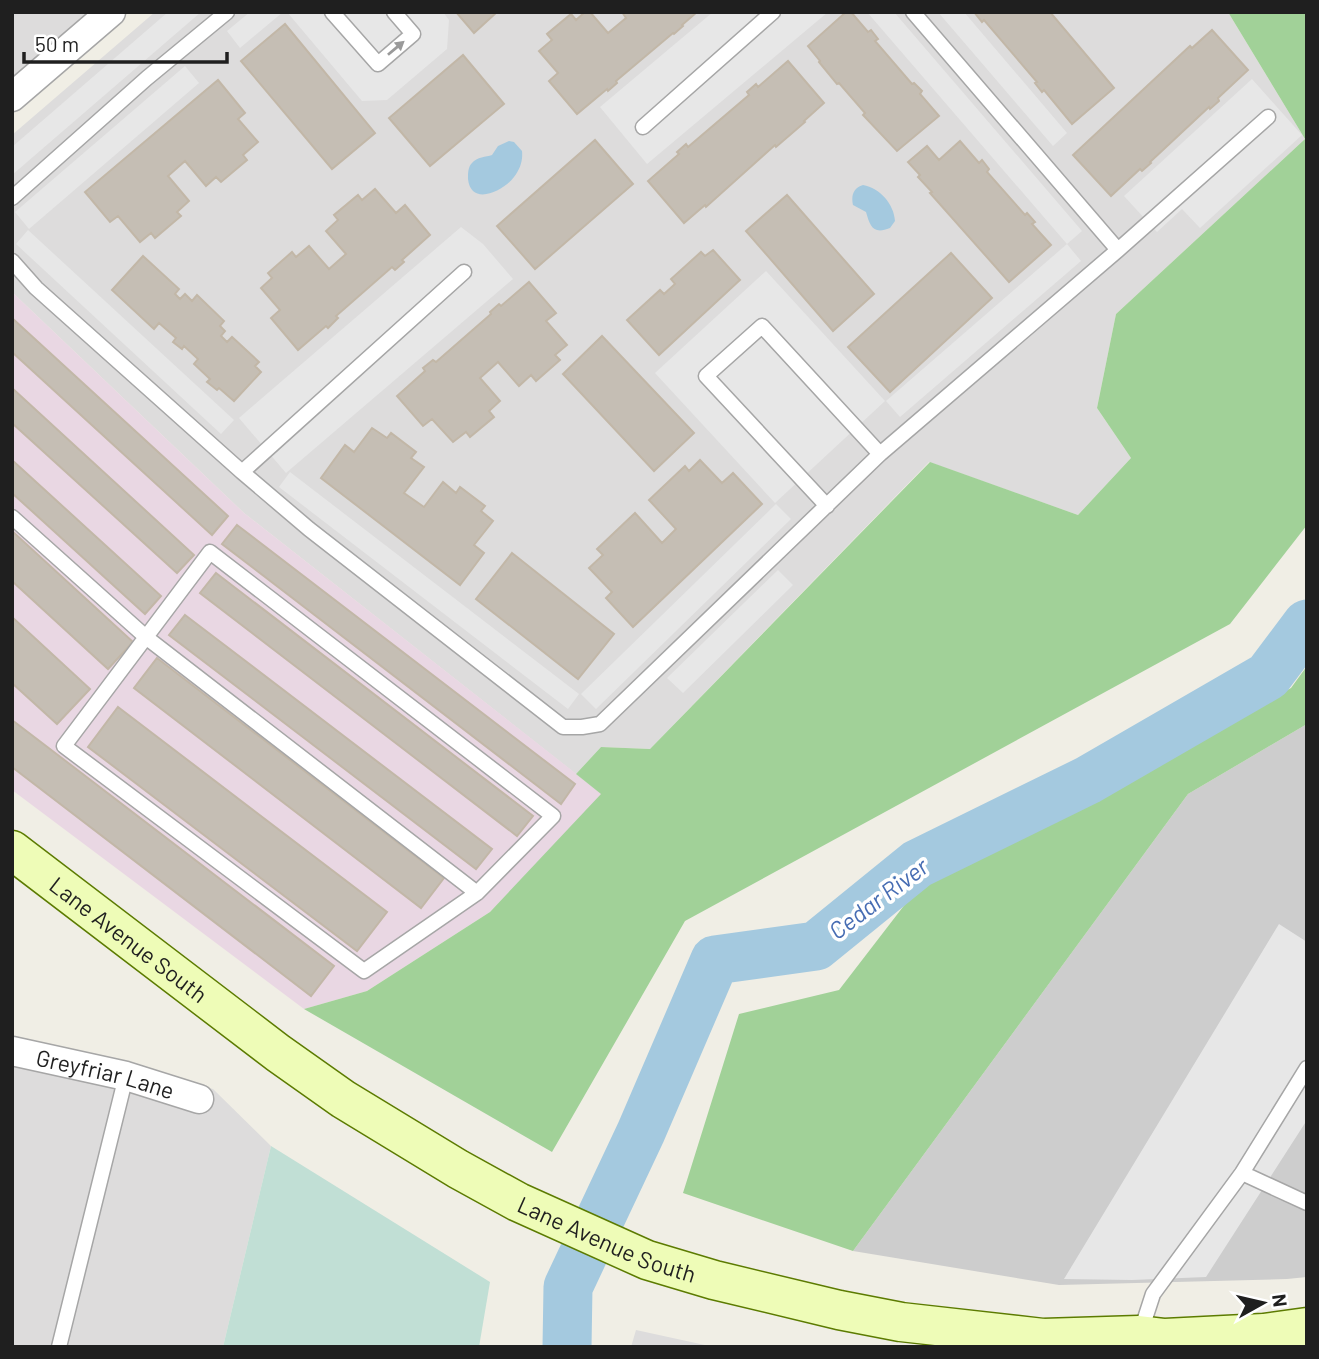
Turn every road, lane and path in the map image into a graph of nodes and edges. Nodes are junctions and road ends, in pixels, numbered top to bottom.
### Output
1 (111, 12) edge
2 (227, 12) edge
3 (332, 12) edge
4 (394, 12) edge
5 (772, 12) edge
6 (913, 12) edge
7 (12, 97) edge
8 (1268, 117) dead end
9 (643, 127) dead end
10 (12, 198) edge
11 (1118, 250) junction
12 (12, 261) edge
13 (464, 272) dead end
14 (880, 454) junction
15 (242, 472) junction
16 (827, 506) junction
17 (12, 517) edge
18 (147, 638) junction
19 (12, 850) edge
20 (477, 893) junction
21 (12, 1051) edge
22 (1307, 1068) edge
23 (126, 1076) junction
24 (199, 1099) dead end
25 (1242, 1173) junction
26 (1307, 1203) edge
27 (1307, 1327) edge
28 (1139, 1335) junction
29 (59, 1347) edge

1 - 7 street
2 - 10 lane
3 -> 4 lane
5 - 9 lane
6 - 11 lane
8 - 11 lane
11 - 14 lane
12 - 15 lane
13 - 15 lane
14 - 16 lane
14 - 16 lane
15 - 16 lane
17 - 18 lane
18 - 20 lane
18 - 20 lane
18 - 20 lane
19 - 28 main road, Lane Avenue South
21 - 23 street, Greyfriar Lane
22 - 25 lane
23 - 24 street, Greyfriar Lane
23 - 29 lane
25 - 26 lane
25 - 28 lane
27 - 28 main road, Lane Avenue South

